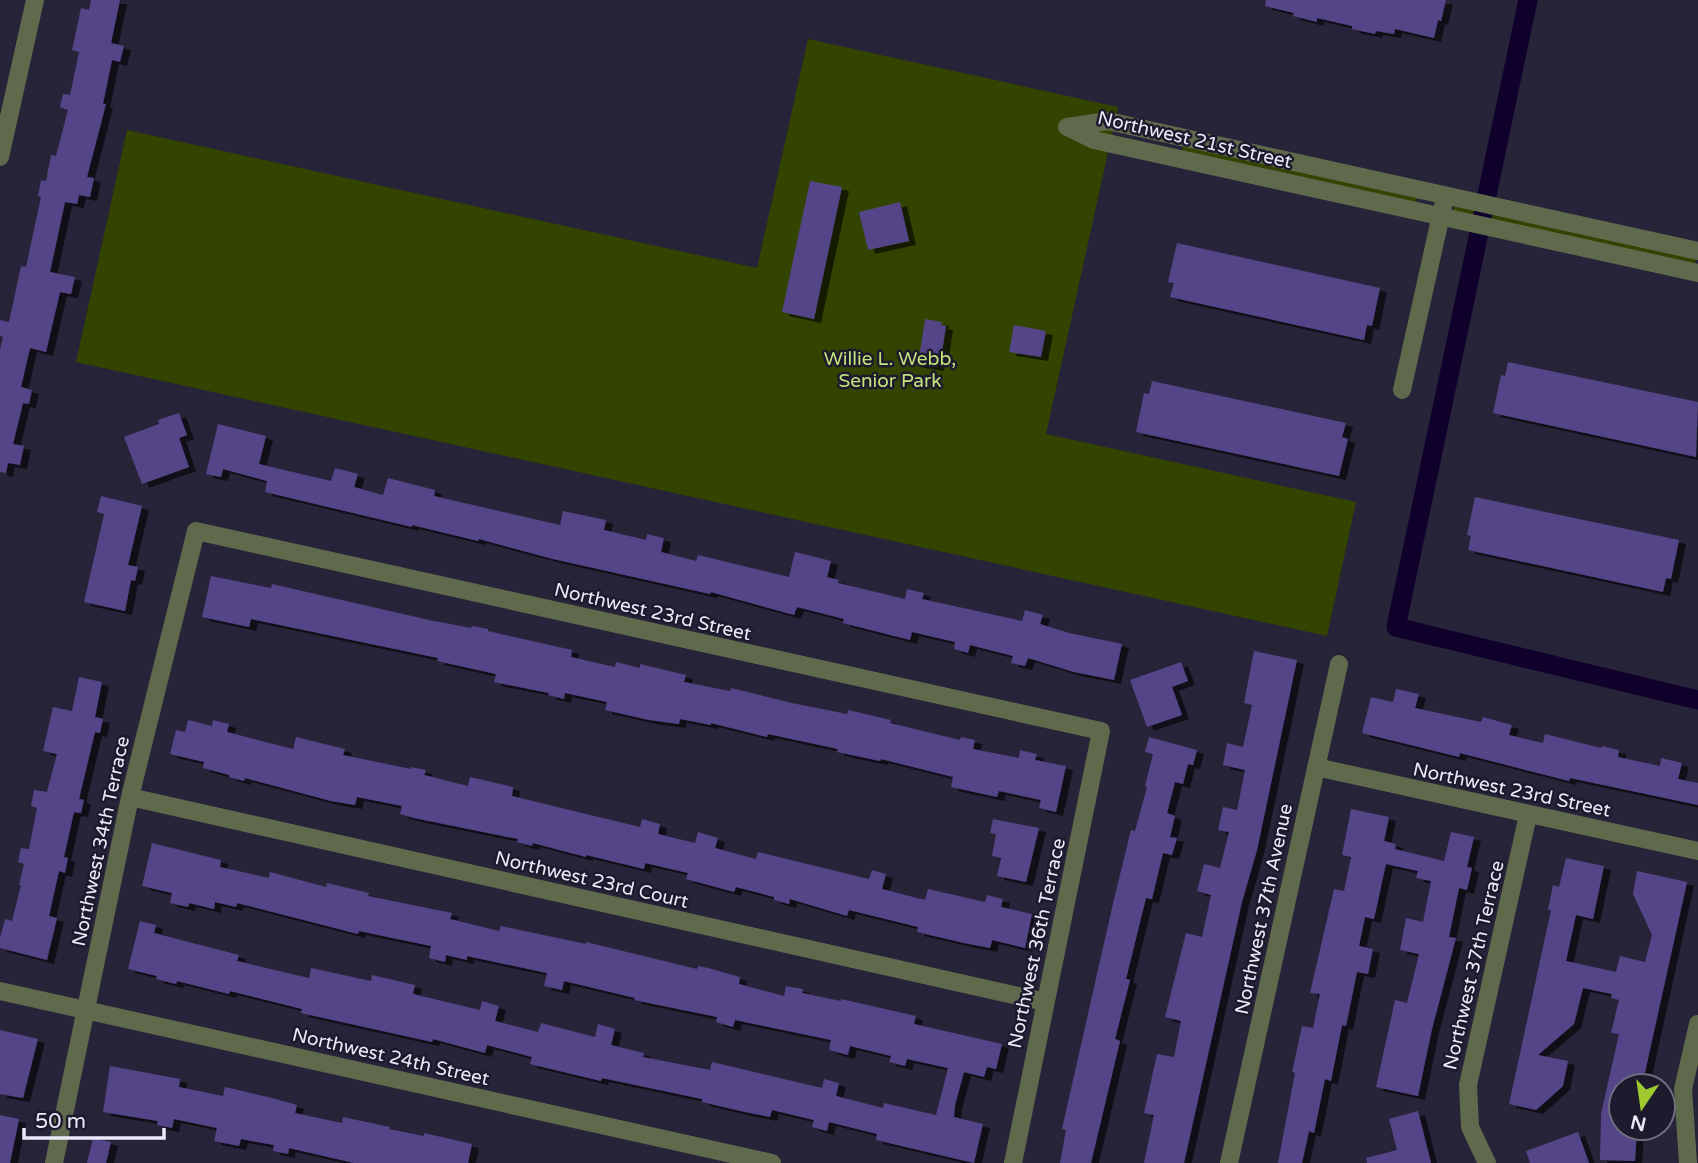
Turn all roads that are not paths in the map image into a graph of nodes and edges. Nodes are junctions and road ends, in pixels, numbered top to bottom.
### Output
1 (35, 0) edge
2 (0, 157) edge
3 (1446, 195) junction
4 (1441, 216) junction
5 (1698, 251) edge
6 (1698, 273) edge
7 (1402, 390) dead end
8 (195, 531) joint
9 (1339, 664) dead end
10 (1101, 732) joint
11 (1316, 767) junction
12 (130, 797) junction
13 (1528, 815) junction
14 (1698, 851) edge
15 (0, 991) edge
16 (1045, 1002) junction
17 (86, 1009) junction
18 (1698, 1024) edge
19 (54, 1163) edge
20 (772, 1163) edge
21 (1013, 1163) edge
22 (1229, 1163) edge
23 (1487, 1163) edge
24 (1688, 1163) edge

1 - 2 street
3 - 4 street
3 - 4 street, Northwest 21st Street
3 - 5 street, Northwest 21st Street
4 - 6 street, Northwest 21st Street
4 - 7 street
8 - 10 street, Northwest 23rd Street
8 - 12 street, Northwest 34th Terrace
9 - 11 street, Northwest 37th Avenue
10 - 16 street, Northwest 36th Terrace
11 - 13 street, Northwest 23rd Street
11 - 22 street, Northwest 37th Avenue
12 - 16 street, Northwest 23rd Court
12 - 17 street, Northwest 34th Terrace
13 - 14 street, Northwest 23rd Street
13 - 23 street, Northwest 37th Terrace
15 - 17 street, Northwest 24th Street
16 - 21 street, Northwest 36th Terrace
17 - 19 street, Northwest 34th Terrace
17 - 20 street, Northwest 24th Street
18 - 24 street

